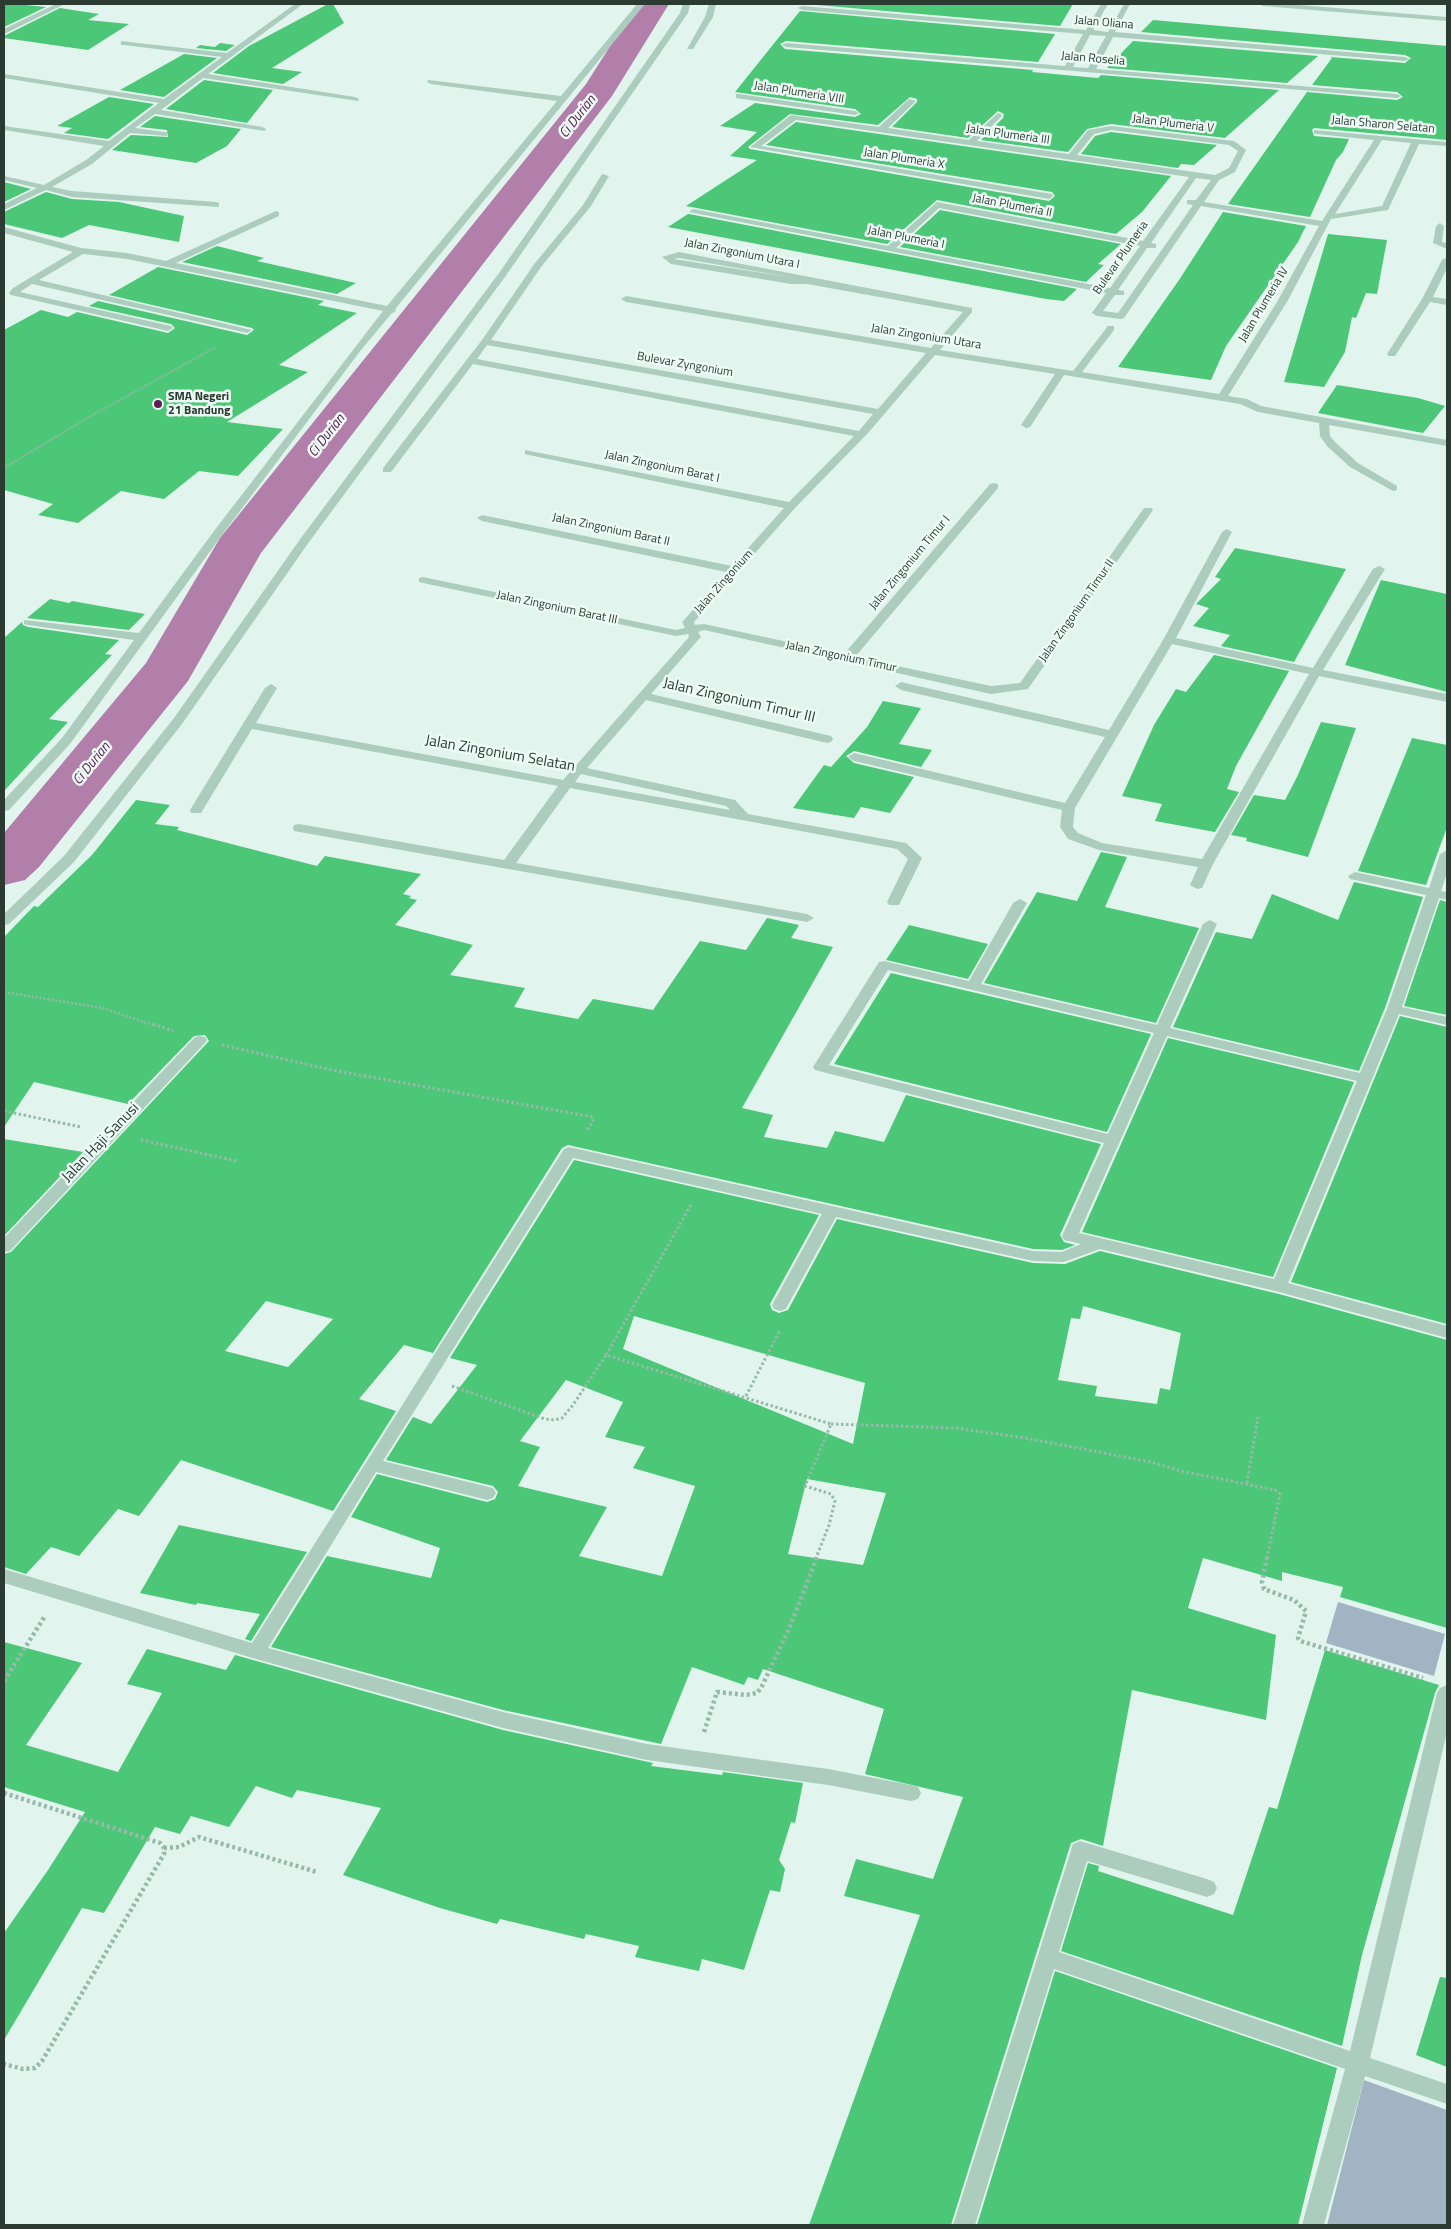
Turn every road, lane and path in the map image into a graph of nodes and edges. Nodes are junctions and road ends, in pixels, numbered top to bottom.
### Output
1 (61, 4) edge
2 (300, 4) edge
3 (641, 4) edge
4 (686, 4) edge
5 (712, 4) edge
6 (1104, 4) edge
7 (1127, 4) edge
8 (1263, 4) edge
9 (1341, 4) edge
10 (802, 8) dead end
11 (1447, 12) edge
12 (1447, 19) edge
13 (4, 32) edge
14 (1088, 32) junction
15 (1111, 34) junction
16 (124, 43) dead end
17 (786, 45) dead end
18 (690, 47) dead end
19 (230, 56) junction
20 (1405, 59) dead end
21 (1068, 68) junction
22 (1091, 70) junction
23 (4, 76) edge
24 (204, 76) junction
25 (431, 82) dead end
26 (739, 96) dead end
27 (1397, 96) dead end
28 (355, 99) dead end
29 (563, 99) junction
30 (912, 101) dead end
31 (166, 102) junction
32 (830, 109) junction
33 (154, 111) junction
34 (855, 113) dead end
35 (998, 115) dead end
36 (818, 120) junction
37 (4, 128) edge
38 (262, 129) dead end
39 (882, 129) junction
40 (128, 130) junction
41 (1317, 132) dead end
42 (164, 134) dead end
43 (1379, 138) junction
44 (1416, 141) junction
45 (971, 142) junction
46 (110, 144) junction
47 (1447, 144) edge
48 (754, 147) joint
49 (1071, 157) junction
50 (1194, 175) junction
51 (605, 176) dead end
52 (4, 178) edge
53 (1216, 178) junction
54 (44, 188) junction
55 (1049, 196) dead end
56 (1176, 200) junction
57 (1198, 204) junction
58 (216, 206) dead end
59 (4, 207) edge
60 (693, 212) dead end
61 (276, 214) dead end
62 (1327, 220) junction
63 (1440, 226) dead end
64 (4, 230) edge
65 (1145, 244) junction
66 (1447, 246) edge
67 (891, 248) junction
68 (1168, 248) junction
69 (81, 251) junction
70 (1447, 260) edge
71 (167, 264) junction
72 (31, 281) junction
73 (807, 281) junction
74 (1114, 291) junction
75 (1135, 296) junction
76 (626, 299) dead end
77 (1427, 299) junction
78 (1447, 302) edge
79 (392, 310) junction
80 (969, 310) joint
81 (168, 328) dead end
82 (1111, 328) dead end
83 (247, 330) joint
84 (485, 342) junction
85 (931, 352) junction
86 (1392, 354) dead end
87 (470, 361) junction
88 (1061, 372) junction
89 (1076, 374) junction
90 (1222, 398) junction
91 (876, 416) junction
92 (1324, 420) junction
93 (1026, 425) dead end
94 (862, 432) junction
95 (1447, 443) edge
96 (529, 452) dead end
97 (4, 468) edge
98 (387, 470) dead end
99 (994, 486) dead end
100 (1393, 488) dead end
101 (791, 506) junction
102 (1148, 510) dead end
103 (482, 518) dead end
104 (1226, 532) dead end
105 (1379, 569) dead end
106 (734, 570) junction
107 (423, 580) dead end
108 (28, 622) dead end
109 (691, 630) junction
110 (141, 638) junction
111 (1169, 640) junction
112 (847, 658) junction
113 (1316, 672) junction
114 (901, 686) dead end
115 (271, 688) dead end
116 (991, 690) joint
117 (643, 696) junction
118 (1447, 698) edge
119 (250, 725) junction
120 (1114, 735) junction
121 (827, 738) dead end
122 (854, 757) dead end
123 (579, 770) junction
124 (567, 783) junction
125 (4, 807) edge
126 (1069, 808) junction
127 (196, 810) dead end
128 (744, 816) junction
129 (299, 828) dead end
130 (1447, 854) edge
131 (1206, 864) junction
132 (507, 866) junction
133 (1445, 869) edge
134 (1355, 876) dead end
135 (1196, 885) dead end
136 (1433, 893) junction
137 (1447, 896) edge
138 (894, 902) dead end
139 (1020, 904) dead end
140 (807, 918) dead end
141 (4, 921) edge
142 (1210, 924) dead end
143 (973, 986) junction
144 (4, 992) edge
145 (1394, 1009) junction
146 (1447, 1022) edge
147 (1162, 1031) junction
148 (200, 1040) junction
149 (1366, 1079) junction
150 (1113, 1140) junction
151 (570, 1152) junction
152 (704, 1182) junction
153 (832, 1210) junction
154 (1099, 1243) junction
155 (4, 1247) edge
156 (1279, 1286) junction
157 (780, 1305) joint
158 (1447, 1332) edge
159 (606, 1356) junction
160 (427, 1376) junction
161 (746, 1396) junction
162 (1258, 1417) dead end
163 (831, 1424) junction
164 (372, 1465) junction
165 (1247, 1483) junction
166 (487, 1494) dead end
167 (4, 1576) edge
168 (60, 1592) junction
169 (256, 1652) junction
170 (1429, 1680) dead end
171 (4, 1681) edge
172 (1447, 1693) edge
173 (696, 1760) junction
174 (4, 1793) edge
175 (912, 1793) dead end
176 (164, 1848) junction
177 (318, 1872) dead end
178 (1207, 1888) dead end
179 (1047, 1957) junction
180 (1358, 2063) junction
181 (4, 2064) edge
182 (1447, 2094) edge
183 (964, 2225) edge
184 (1313, 2225) edge

1 - 13 street
2 - 19 street
3 - 29 street
4 - 141 street
5 - 18 street
6 - 14 street
7 - 15 street
8 - 12 street
9 - 11 street
10 - 14 street, Jalan Oliana
14 - 15 street, Jalan Oliana
14 - 21 street
15 - 20 street, Jalan Oliana
15 - 22 street
16 - 19 street
17 - 21 street, Jalan Roselia
19 - 24 street
21 - 22 street, Jalan Roselia
22 - 27 street, Jalan Roselia
23 - 31 street
24 - 28 street
24 - 31 street
25 - 29 street
26 - 32 street, Jalan Plumeria VIII
29 - 79 street
30 - 39 street
31 - 33 street
32 - 34 street, Jalan Plumeria VIII
32 - 36 street
33 - 38 street
33 - 40 street
35 - 45 street
36 - 39 street, Jalan Plumeria III
36 - 48 street, Jalan Plumeria III
37 - 46 street
39 - 45 street, Jalan Plumeria III
40 - 42 street
40 - 46 street
41 - 43 street, Jalan Sharon Selatan
43 - 44 street, Jalan Sharon Selatan
43 - 62 street, Jalan Plumeria IV
44 - 47 street, Jalan Sharon Selatan
44 - 62 street
45 - 49 street, Jalan Plumeria III
46 - 54 street
48 - 55 street, Jalan Plumeria X
49 - 50 street, Jalan Plumeria III
49 - 53 street, Jalan Plumeria V
50 - 53 street
50 - 56 street, Bulevar Plumeria
51 - 84 street
52 - 54 street
53 - 57 street, Bulevar Plumeria
54 - 58 street
54 - 59 street
56 - 57 street
56 - 65 street, Bulevar Plumeria
57 - 62 street
57 - 68 street, Bulevar Plumeria
60 - 67 street, Jalan Plumeria I
61 - 71 street
62 - 90 street, Jalan Plumeria IV
63 - 66 street
64 - 69 street
65 - 67 street, Jalan Plumeria II
65 - 68 street
65 - 74 street, Bulevar Plumeria
67 - 74 street, Jalan Plumeria I
68 - 75 street, Bulevar Plumeria
69 - 71 street
69 - 72 street
70 - 77 street
71 - 79 street
72 - 81 street
72 - 83 street
73 - 73 street, Jalan Zingonium Utara I
73 - 80 street, Jalan Zingonium Utara I
74 - 75 street, Jalan Plumeria I
74 - 75 street, Bulevar Plumeria
76 - 85 street, Jalan Zingonium Utara
77 - 78 street
77 - 86 street
79 - 110 street
80 - 85 street, Jalan Zingonium
82 - 89 street
83 - 97 path
84 - 87 street
84 - 91 street, Bulevar Zyngonium
85 - 88 street, Jalan Zingonium Utara
85 - 91 street, Jalan Zingonium
87 - 94 street
87 - 98 street
88 - 89 street, Jalan Zingonium Utara
88 - 93 street
89 - 90 street, Jalan Zingonium Utara
90 - 92 street, Jalan Zingonium Utara
91 - 94 street, Jalan Zingonium
92 - 95 street, Jalan Zingonium Utara
92 - 100 street
94 - 101 street, Jalan Zingonium
96 - 101 street, Jalan Zingonium Barat I
99 - 112 street, Jalan Zingonium Timur I
101 - 106 street, Jalan Zingonium
102 - 116 street, Jalan Zingonium Timur II
103 - 106 street, Jalan Zingonium Barat II
104 - 111 street
105 - 113 street
106 - 109 street, Jalan Zingonium
107 - 109 street, Jalan Zingonium Barat III
108 - 110 street
109 - 112 street, Jalan Zingonium Timur
109 - 117 street, Jalan Zingonium
110 - 125 street
111 - 113 street
111 - 120 street
112 - 116 street, Jalan Zingonium Timur
113 - 118 street
113 - 131 street
114 - 120 street
115 - 119 street
117 - 121 street, Jalan Zingonium Timur III
117 - 123 street, Jalan Zingonium
119 - 124 street, Jalan Zingonium Selatan
119 - 127 street
120 - 126 street
122 - 126 street
123 - 124 street, Jalan Zingonium
123 - 128 street, Jalan Zingonium Selatan
124 - 128 street, Jalan Zingonium Selatan
124 - 132 street, Jalan Zingonium
126 - 131 street
128 - 138 street, Jalan Zingonium Selatan
129 - 132 street
130 - 133 street
131 - 135 street
132 - 140 street
133 - 136 street
134 - 136 street
136 - 137 street
136 - 145 street
139 - 143 street
142 - 147 street
143 - 147 street
143 - 150 street
144 - 148 path
145 - 146 street
145 - 149 street
147 - 149 street
147 - 150 street
148 - 151 path
148 - 155 street, Jalan Haji Sanusi
149 - 156 street
150 - 154 street
151 - 152 street
151 - 160 street
152 - 153 street
152 - 159 path
153 - 154 street
153 - 157 street
154 - 156 street
156 - 158 street
157 - 161 path
159 - 160 path
159 - 161 path
160 - 164 street
161 - 163 path
162 - 165 path
163 - 165 path
163 - 173 path
164 - 166 street
164 - 169 street
165 - 170 path
167 - 168 street
168 - 169 street
168 - 171 path
169 - 173 street
172 - 180 street
173 - 175 street
174 - 176 path
176 - 177 path
176 - 181 path
178 - 179 street
179 - 180 street
179 - 183 street
180 - 182 street
180 - 184 street

